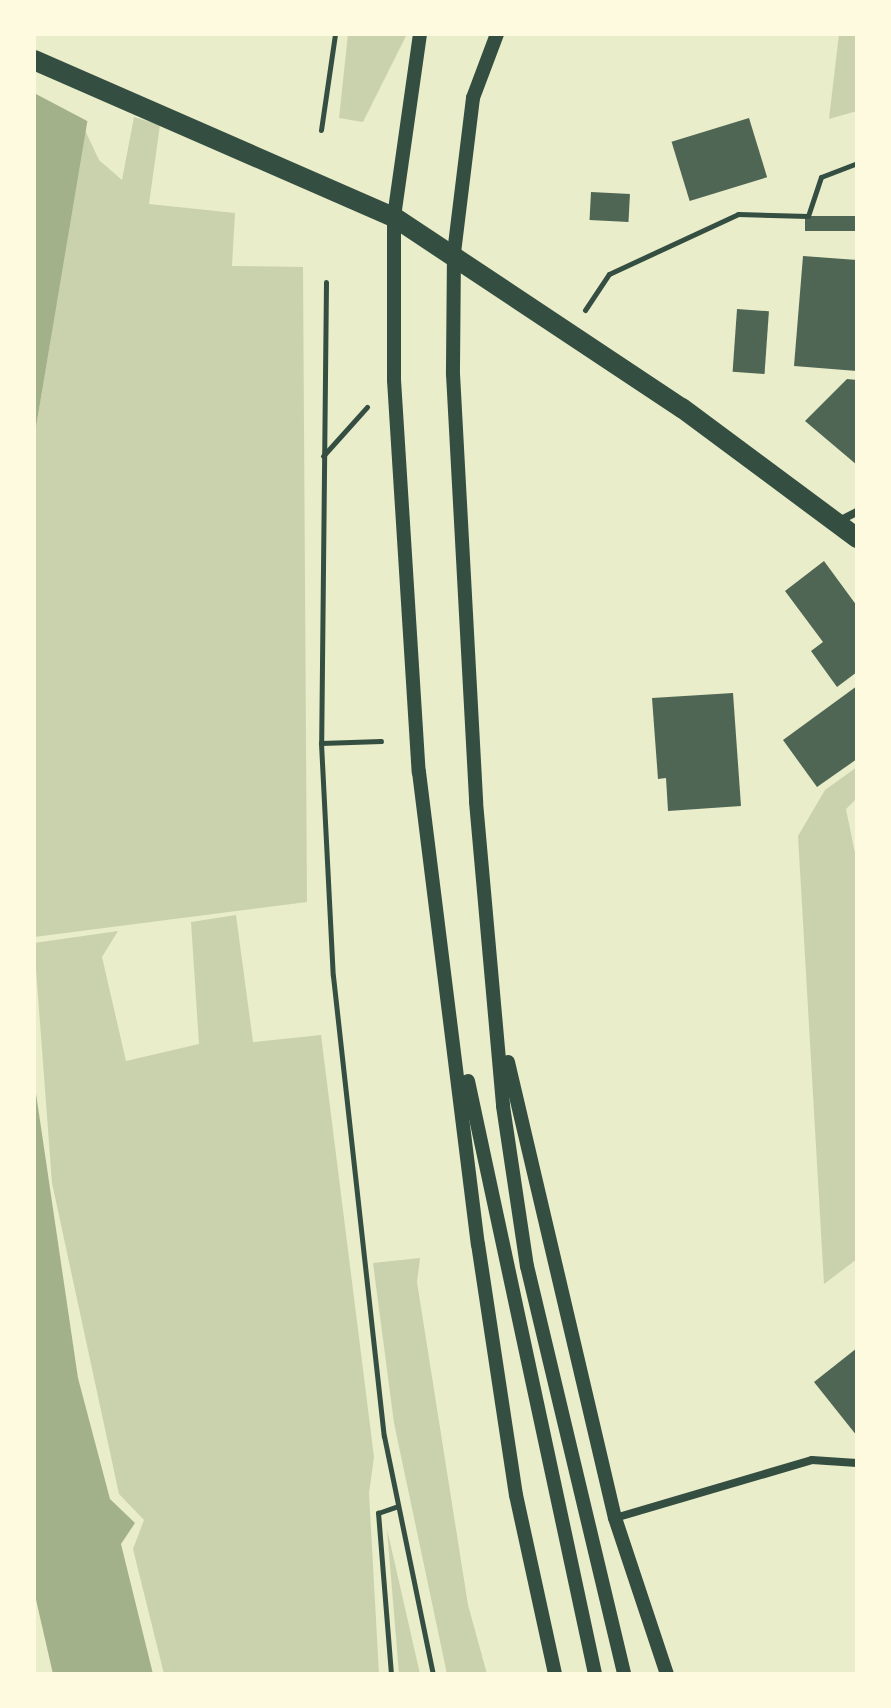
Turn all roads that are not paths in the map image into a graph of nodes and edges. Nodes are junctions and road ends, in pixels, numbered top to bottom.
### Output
1 (420, 34) edge
2 (497, 34) edge
3 (34, 60) edge
4 (394, 217) junction
5 (454, 252) junction
6 (857, 512) edge
7 (837, 522) junction
8 (857, 538) edge
9 (448, 978) junction
10 (501, 1030) junction
11 (857, 1463) edge
12 (615, 1518) junction
13 (555, 1674) edge
14 (595, 1674) edge
15 (624, 1674) edge
16 (667, 1674) edge

1 - 4 street
2 - 5 street
3 - 4 main road
4 - 5 main road
4 - 9 street
5 - 7 main road
5 - 10 street
6 - 7 street
7 - 8 main road
9 - 13 street
9 - 14 street
10 - 12 street
10 - 15 street
11 - 12 street
12 - 16 street

